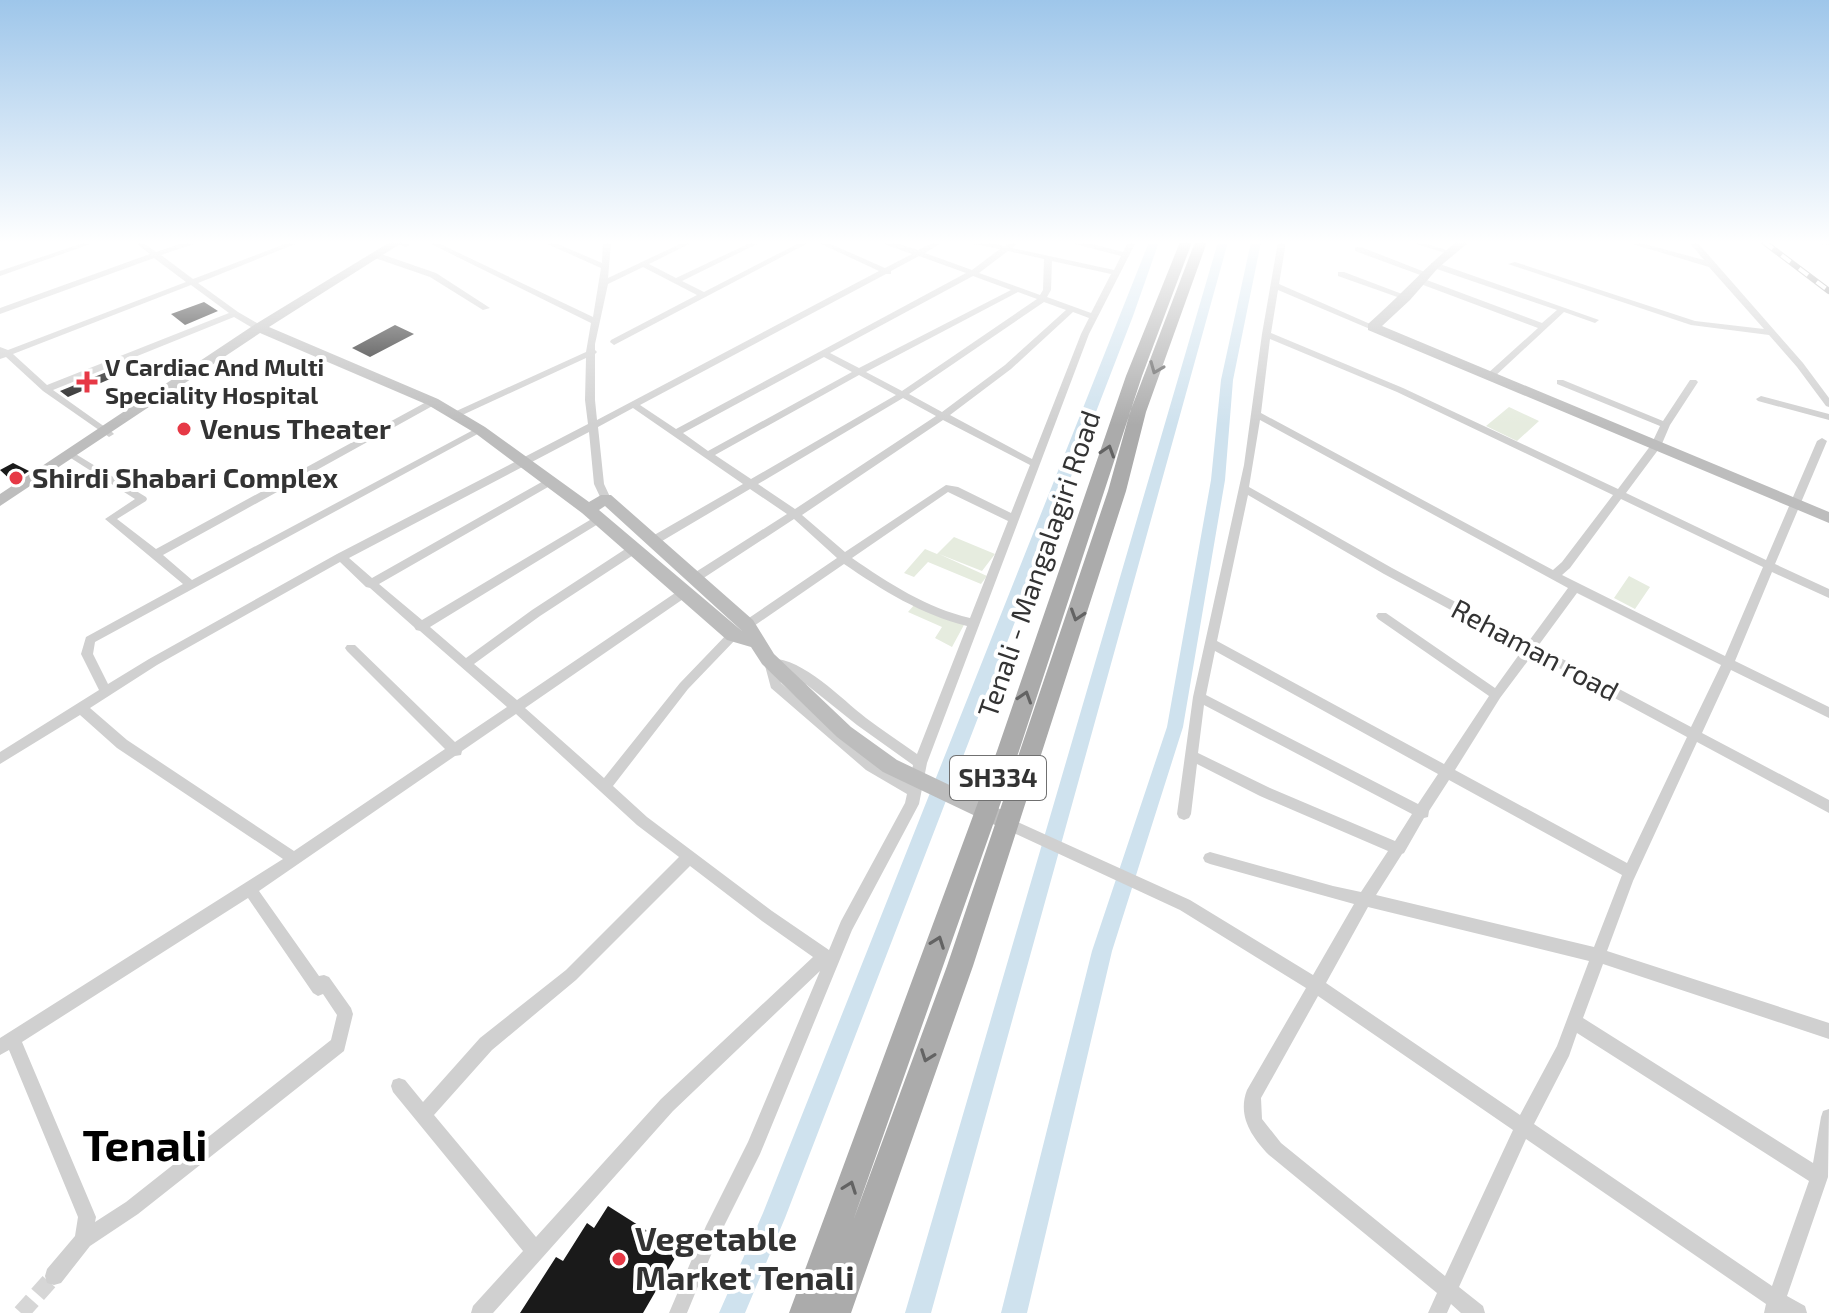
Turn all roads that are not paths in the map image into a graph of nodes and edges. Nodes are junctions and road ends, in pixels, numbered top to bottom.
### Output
1 (21, 303) edge
2 (137, 303) edge
3 (220, 303) edge
4 (306, 303) edge
5 (478, 303) edge
6 (558, 303) edge
7 (600, 303) edge
8 (687, 303) edge
9 (828, 303) edge
10 (916, 303) edge
11 (990, 303) edge
12 (1036, 303) edge
13 (1053, 303) edge
14 (1101, 303) edge
15 (1162, 303) edge
16 (1180, 303) edge
17 (1271, 303) edge
18 (1317, 303) edge
19 (1399, 303) edge
20 (1493, 303) edge
21 (1541, 303) edge
22 (1633, 303) edge
23 (1746, 303) edge
24 (486, 308) dead end
25 (1563, 309) junction
26 (1070, 310) junction
27 (0, 311) edge
28 (235, 314) junction
29 (1094, 317) junction
30 (1595, 320) dead end
31 (597, 322) junction
32 (1373, 327) junction
33 (1544, 327) junction
34 (264, 330) junction
35 (1772, 333) junction
36 (1266, 334) junction
37 (614, 342) dead end
38 (2, 352) edge
39 (593, 352) junction
40 (823, 353) junction
41 (858, 372) junction
42 (1490, 376) junction
43 (1560, 382) dead end
44 (1693, 382) dead end
45 (46, 389) junction
46 (902, 395) junction
47 (1761, 399) dead end
48 (433, 402) junction
49 (633, 404) junction
50 (1829, 404) edge
51 (1256, 414) junction
52 (455, 415) junction
53 (943, 416) junction
54 (1829, 417) edge
55 (593, 425) junction
56 (1665, 425) junction
57 (480, 430) junction
58 (678, 432) junction
59 (102, 435) junction
60 (1822, 441) dead end
61 (1656, 446) junction
62 (71, 455) junction
63 (708, 455) junction
64 (522, 460) junction
65 (1033, 463) junction
66 (551, 481) junction
67 (747, 484) junction
68 (1245, 489) junction
69 (1618, 493) junction
70 (606, 499) junction
71 (0, 501) edge
72 (1794, 505) junction
73 (593, 514) junction
74 (796, 515) junction
75 (1829, 518) edge
76 (1013, 519) junction
77 (653, 541) junction
78 (634, 549) junction
79 (155, 554) junction
80 (341, 557) junction
81 (845, 559) junction
82 (1771, 564) junction
83 (1554, 575) junction
84 (370, 584) junction
85 (191, 585) junction
86 (690, 585) junction
87 (1575, 587) junction
88 (1829, 594) edge
89 (1382, 616) dead end
90 (973, 623) junction
91 (420, 627) junction
92 (745, 634) junction
93 (1211, 643) junction
94 (351, 648) dead end
95 (1533, 649) junction
96 (768, 659) junction
97 (1728, 662) junction
98 (465, 665) junction
99 (106, 692) junction
100 (1496, 695) junction
101 (1199, 697) junction
102 (81, 708) junction
103 (516, 709) junction
104 (1829, 713) edge
105 (1694, 735) junction
106 (456, 751) junction
107 (1193, 756) junction
108 (0, 759) edge
109 (920, 763) junction
110 (1448, 770) junction
111 (604, 787) junction
112 (914, 791) junction
113 (1829, 807) edge
114 (1423, 813) junction
115 (1184, 814) dead end
116 (999, 818) junction
117 (1399, 849) junction
118 (690, 856) junction
119 (1210, 858) dead end
120 (295, 859) junction
121 (1630, 872) junction
122 (250, 889) junction
123 (1365, 899) junction
124 (1599, 956) junction
125 (828, 958) junction
126 (1315, 985) junction
127 (1574, 1022) junction
128 (1829, 1031) edge
129 (6, 1043) edge
130 (399, 1086) dead end
131 (423, 1114) junction
132 (1829, 1117) edge
133 (1522, 1129) junction
134 (1819, 1177) junction
135 (84, 1240) junction
136 (536, 1252) junction
137 (54, 1276) tunnel mouth
138 (1447, 1291) junction
139 (1775, 1306) edge
140 (480, 1313) edge
141 (678, 1313) edge
142 (805, 1313) edge
143 (835, 1313) edge
144 (1437, 1313) edge
145 (1476, 1313) edge
146 (1798, 1313) edge

1 - 27 street
2 - 38 street
3 - 28 street
4 - 34 main road
5 - 24 street
6 - 31 street
7 - 31 street
8 - 37 street
9 - 49 street
10 - 40 street
11 - 41 street
12 - 46 street
13 - 26 street
14 - 29 street
116 -> 15 main road, Tenali - Mangalagiri Road / SH334
16 -> 116 main road, SH334
17 - 36 street
18 - 32 street
19 - 32 main road
20 - 33 street
21 - 25 street
22 - 35 street
23 - 35 street
25 - 30 street
25 - 33 street
26 - 29 street
26 - 53 street
28 - 34 street
28 - 45 street
29 - 65 street
31 - 39 street
32 - 42 main road
33 - 42 street
34 - 48 main road
34 - 59 main road
35 - 50 street
36 - 51 street
36 - 69 street
38 - 45 street
39 - 52 street
39 - 55 street
40 - 41 street
40 - 58 street
41 - 46 street
41 - 63 street
42 - 61 main road
43 - 56 street
44 - 56 street
45 - 59 street
46 - 53 street
46 - 67 street
47 - 54 street
48 - 52 main road
48 - 79 street
49 - 55 street
49 - 58 street
51 - 68 street
51 - 83 street
52 - 57 main road
53 - 65 street
53 - 74 street
55 - 64 street
55 - 70 street
56 - 61 street
57 - 64 main road
57 - 85 street
58 - 63 street
59 - 62 main road
60 - 72 street
61 - 69 street
61 - 72 main road
62 - 71 main road
62 - 79 street
63 - 67 street
64 - 66 main road
64 - 80 street
65 - 76 street
66 - 73 main road
66 - 84 street
67 - 74 street
67 - 77 street
68 - 93 street
68 - 95 street, Rehaman road
69 - 82 street
69 - 83 street
70 - 73 main road
70 - 77 main road
72 - 75 main road
72 - 82 street
73 - 78 main road
73 - 91 street
74 - 81 street
74 - 86 street
76 - 81 street
76 - 90 street
77 - 86 main road
78 - 86 main road
78 - 98 street
79 - 85 street
80 - 84 street
80 - 99 street
81 - 90 street
81 - 92 street
82 - 88 street
82 - 97 street
83 - 87 street
84 - 91 street
85 - 99 street
86 - 92 main road
86 - 103 street
87 - 95 street
87 - 97 street
89 - 100 street
90 - 109 street
91 - 98 street
92 - 96 main road
92 - 111 street
93 - 101 street
93 - 110 street
94 - 106 street
95 - 100 street
95 - 105 street, Rehaman road
96 - 109 street
96 - 112 street
96 - 116 main road
97 - 104 street
97 - 105 street
98 - 103 street
99 - 102 street
100 - 110 street
101 - 107 street
101 - 114 street
102 - 108 street
102 - 120 street
103 - 106 street
103 - 111 street
105 - 113 street, Rehaman road
105 - 121 street
106 - 120 street
107 - 115 street
107 - 117 street
109 - 112 street
110 - 114 street
110 - 121 street
111 - 118 street
112 - 125 street
114 - 117 street
116 - 126 street
142 -> 116 main road, Tenali - Mangalagiri Road / SH334
116 -> 143 main road, SH334
117 - 123 street
118 - 125 street
118 - 131 street
119 - 123 street
120 - 122 street
121 - 124 street
122 - 129 street
122 - 135 street
123 - 124 street
123 - 126 street
124 - 127 street
124 - 128 street
125 - 136 street
125 - 141 street
126 - 133 street
126 - 138 street
127 - 133 street
127 - 134 street
129 - 135 street
130 - 131 street
131 - 136 street
132 - 134 street
133 - 138 street
133 - 139 street
134 - 139 street
135 - 137 street
136 - 140 street
138 - 144 street
138 - 145 street
139 - 146 street

